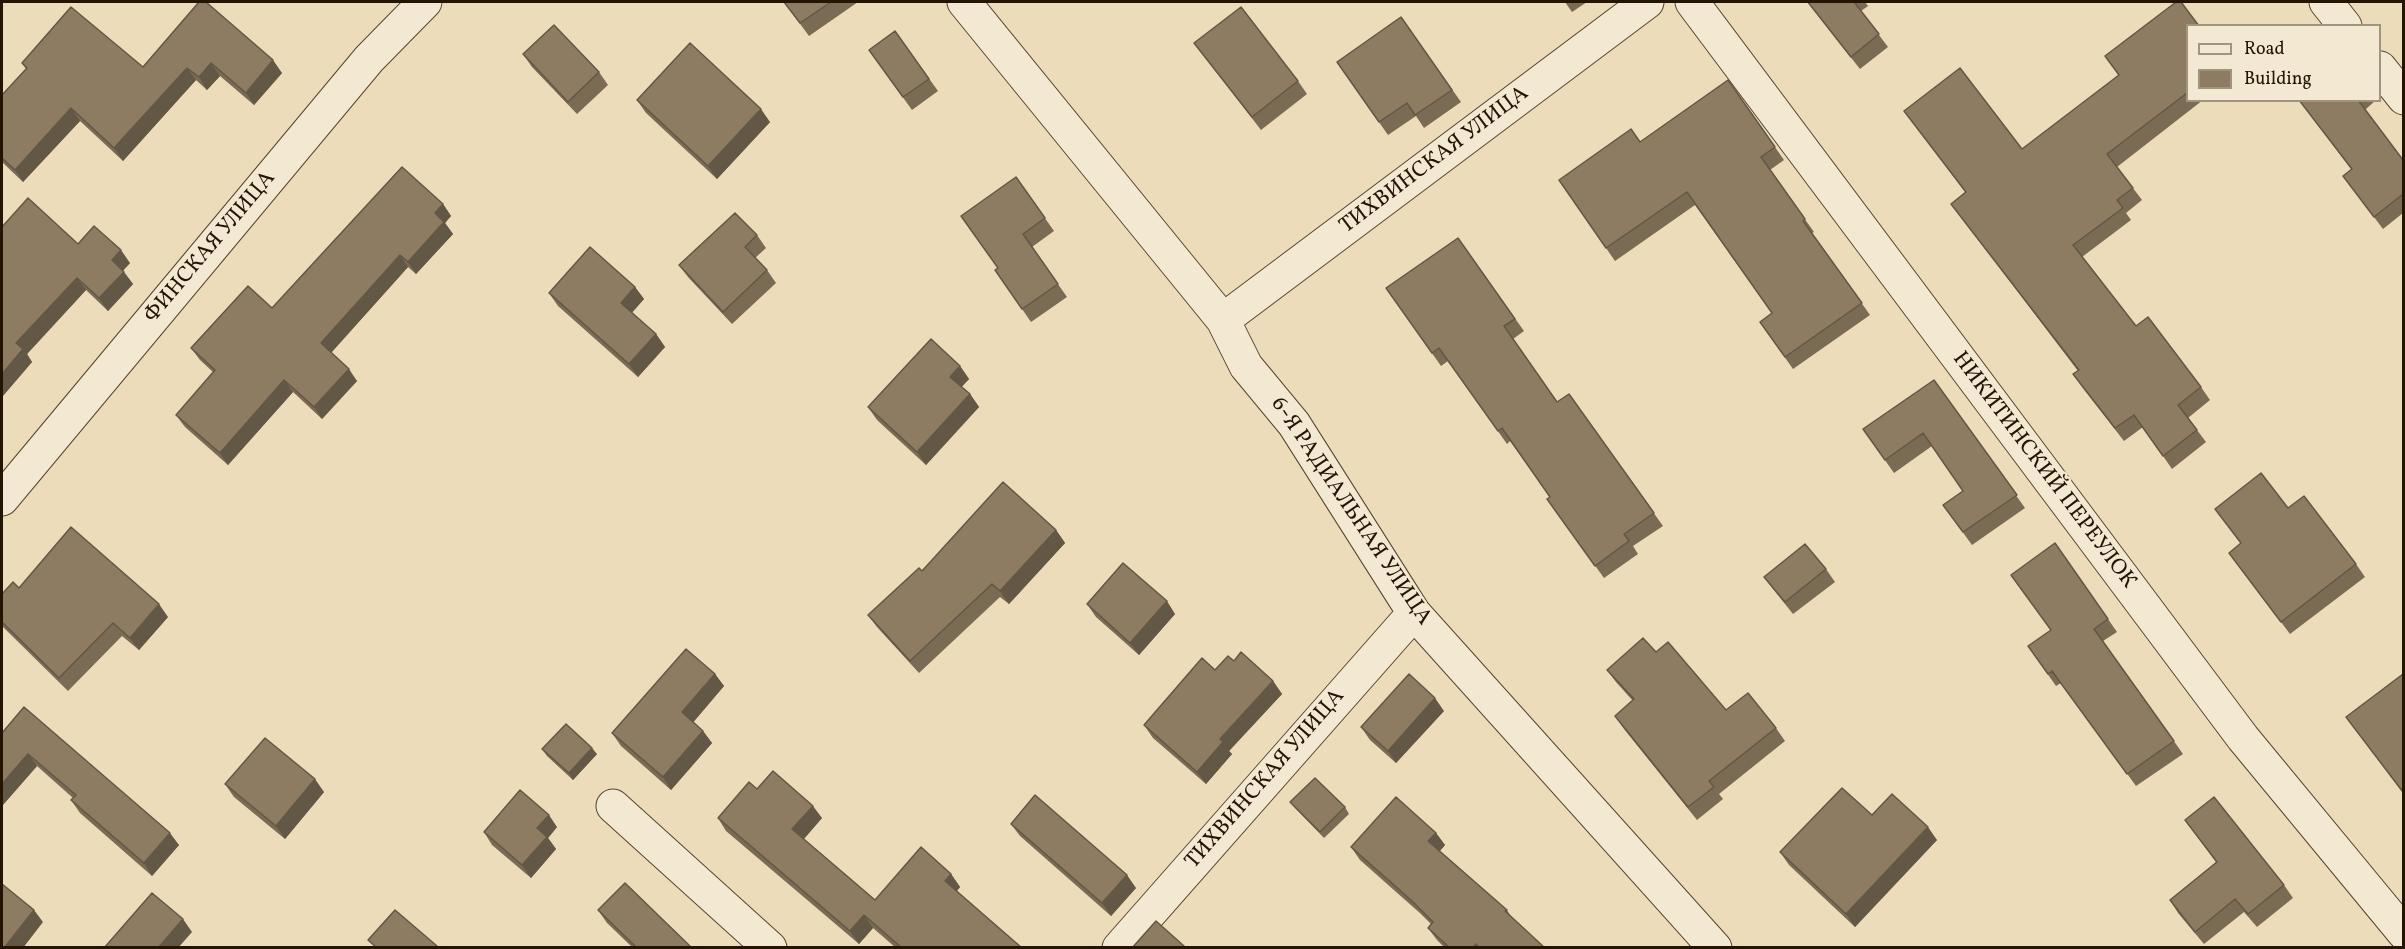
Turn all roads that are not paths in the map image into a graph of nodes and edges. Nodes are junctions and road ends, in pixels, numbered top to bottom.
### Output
1 (425, 2) edge
2 (964, 2) edge
3 (1647, 2) edge
4 (1692, 2) edge
5 (2326, 2) edge
6 (2343, 24) edge
7 (2381, 70) edge
8 (2403, 98) edge
9 (1223, 320) junction
10 (2, 499) edge
11 (1414, 613) junction
12 (613, 806) dead end
13 (2403, 933) edge
14 (770, 948) edge
15 (1119, 948) edge
16 (1715, 948) edge

1 - 10 street, ФИНСКАЯ УЛИЦА
2 - 9 street, 6-Я РАДИАЛЬНАЯ УЛИЦА
3 - 9 street, ТИХВИНСКАЯ УЛИЦА
4 - 13 street, НИКИТИНСКИЙ ПЕРЕУЛОК
5 - 6 street
7 - 8 street
9 - 11 street, 6-Я РАДИАЛЬНАЯ УЛИЦА
11 - 15 street, ТИХВИНСКАЯ УЛИЦА
11 - 16 street, 6-Я РАДИАЛЬНАЯ УЛИЦА
12 - 14 street

